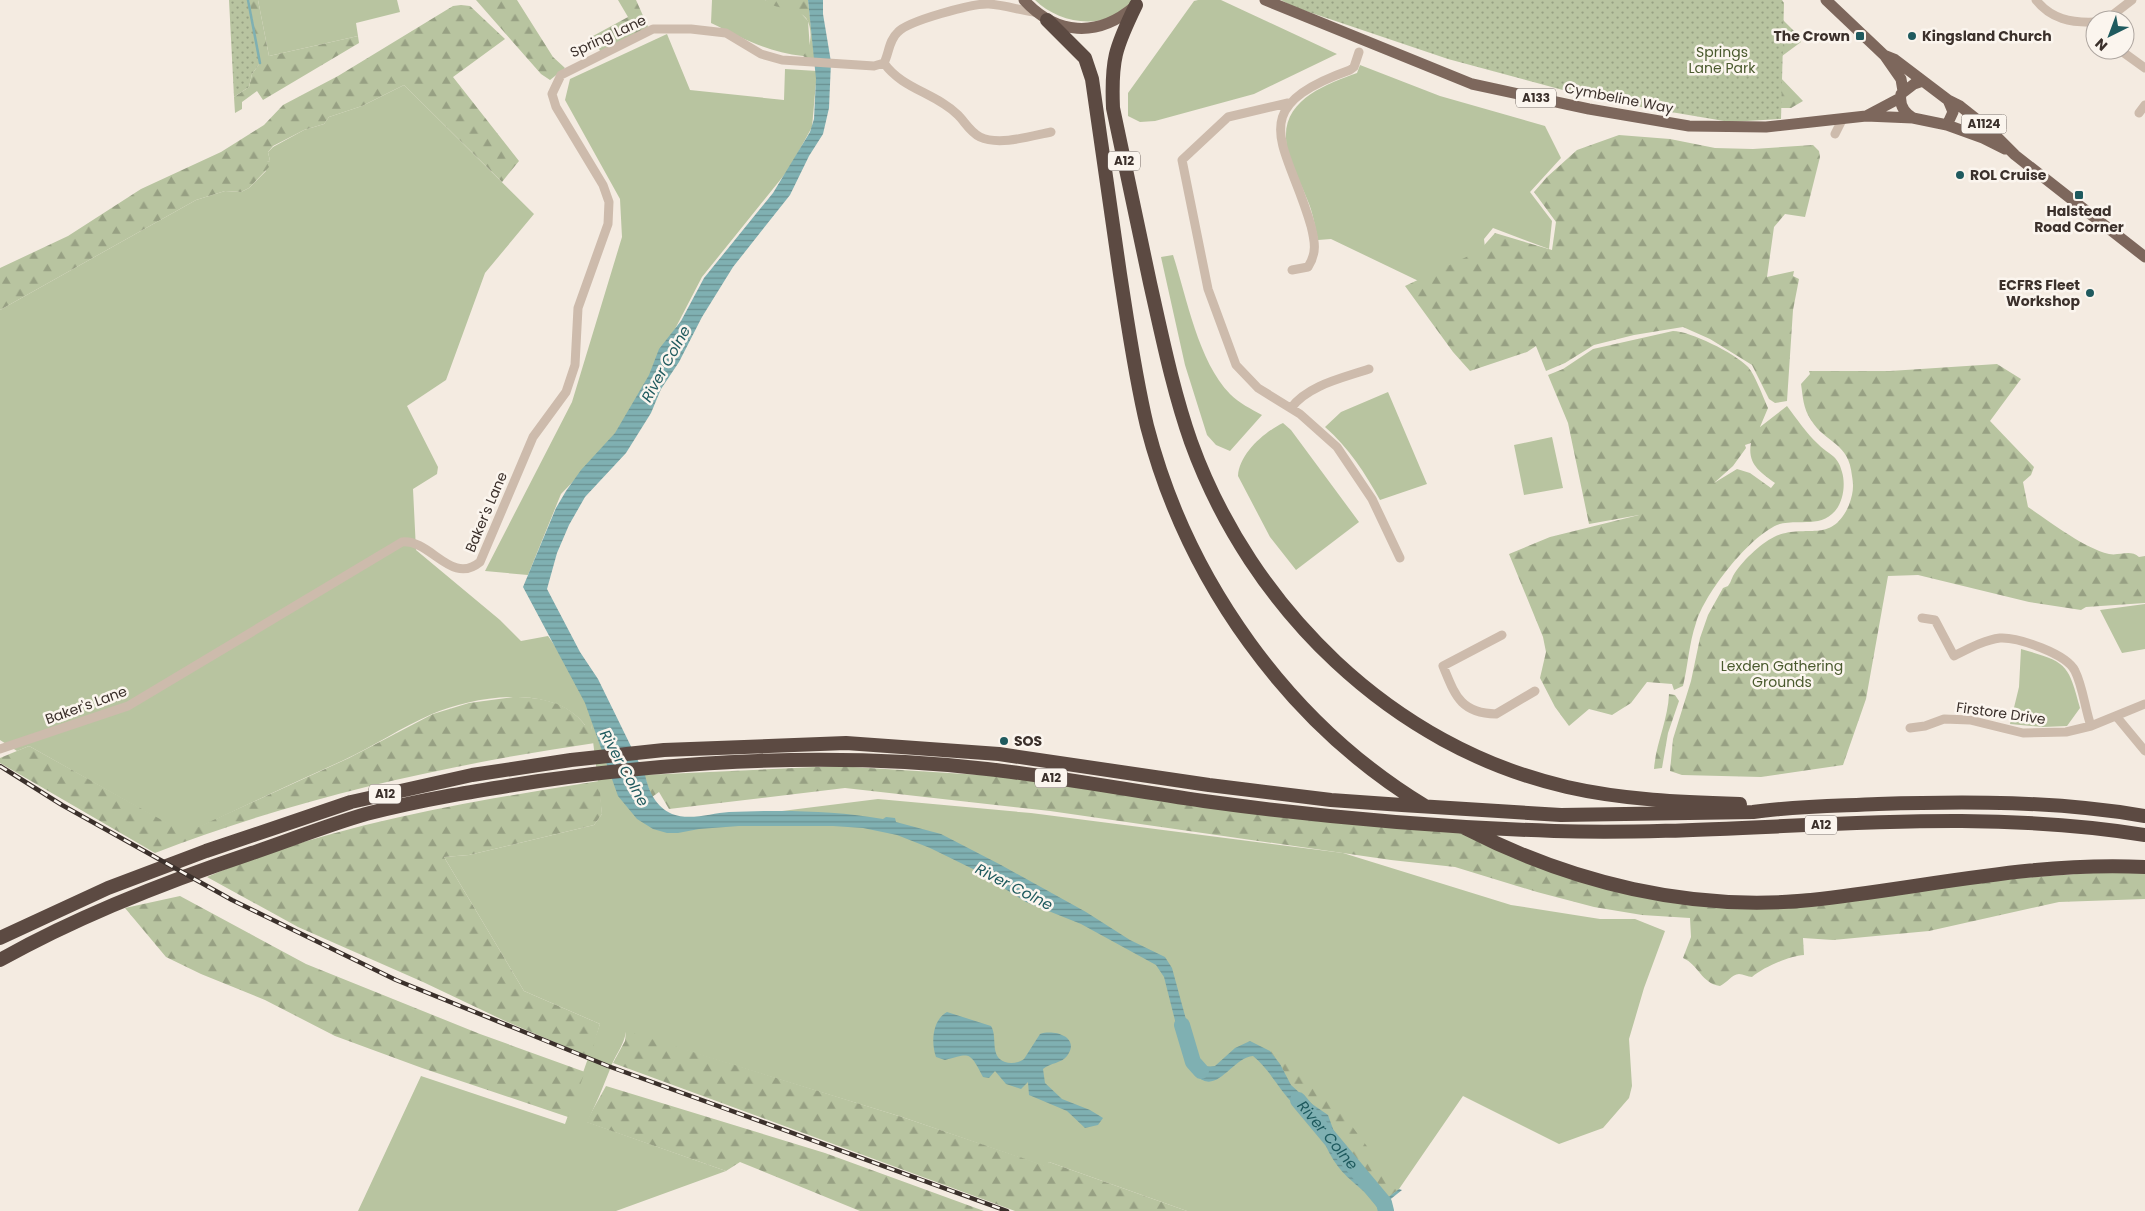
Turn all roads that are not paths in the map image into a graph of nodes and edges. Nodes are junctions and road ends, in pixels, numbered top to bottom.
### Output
1 (1024, 0) edge
2 (1264, 0) edge
3 (1826, 0) edge
4 (2036, 0) edge
5 (2132, 0) edge
6 (978, 2) edge
7 (1138, 3) edge
8 (2119, 10) edge
9 (1034, 12) junction
10 (1047, 20) junction
11 (2085, 22) edge
12 (1358, 52) dead end
13 (1884, 55) junction
14 (2134, 60) edge
15 (884, 63) junction
16 (2145, 68) edge
17 (1923, 81) junction
18 (554, 86) joint
19 (1902, 95) junction
20 (1948, 100) junction
21 (1288, 103) junction
22 (2145, 105) edge
23 (2139, 113) dead end
24 (1866, 116) junction
25 (1913, 118) junction
26 (1842, 120) junction
27 (1947, 125) junction
28 (1051, 132) dead end
29 (1835, 134) dead end
30 (2015, 155) junction
31 (2145, 257) edge
32 (1292, 270) dead end
33 (1369, 369) dead end
34 (1291, 408) junction
35 (1400, 558) dead end
36 (1922, 618) dead end
37 (1502, 635) dead end
38 (1535, 691) dead end
39 (2145, 704) edge
40 (2116, 716) junction
41 (2091, 726) junction
42 (1910, 728) dead end
43 (0, 749) edge
44 (2145, 751) edge
45 (1782, 808) junction
46 (2145, 816) edge
47 (2145, 835) edge
48 (2145, 867) edge
49 (0, 938) edge
50 (0, 960) edge

1 - 9 main road
2 - 26 main road, Cymbeline Way / A133
3 - 13 main road
4 - 11 street
5 - 8 street
6 - 9 street
6 - 15 street
7 - 10 main road
7 - 45 highway, A12
9 - 10 main road
10 - 48 highway, A12
12 - 21 street
13 - 17 main road
13 - 19 main road
14 - 16 street
15 - 18 street, Spring Lane
15 - 28 street
17 - 19 main road, Cymbeline Way
17 - 20 main road
18 - 43 street, Baker's Lane
19 - 24 main road, Cymbeline Way / A133
19 - 25 main road
20 - 27 main road
20 - 30 main road, A1124
21 - 32 street
21 - 34 street
22 - 23 street
24 - 25 main road, Cymbeline Way / A133
24 - 26 main road, Cymbeline Way / A133
25 - 27 main road, Cymbeline Way
26 - 29 street
27 - 30 main road, A1124
30 - 31 main road, A1124
33 - 34 street
34 - 35 street
36 - 41 street
37 - 38 street
39 - 40 street, Firstore Drive
40 - 41 street, Firstore Drive
40 - 44 street
41 - 42 street, Firstore Drive
45 - 46 highway, A12
45 - 49 highway, A12
47 - 50 highway, A12

